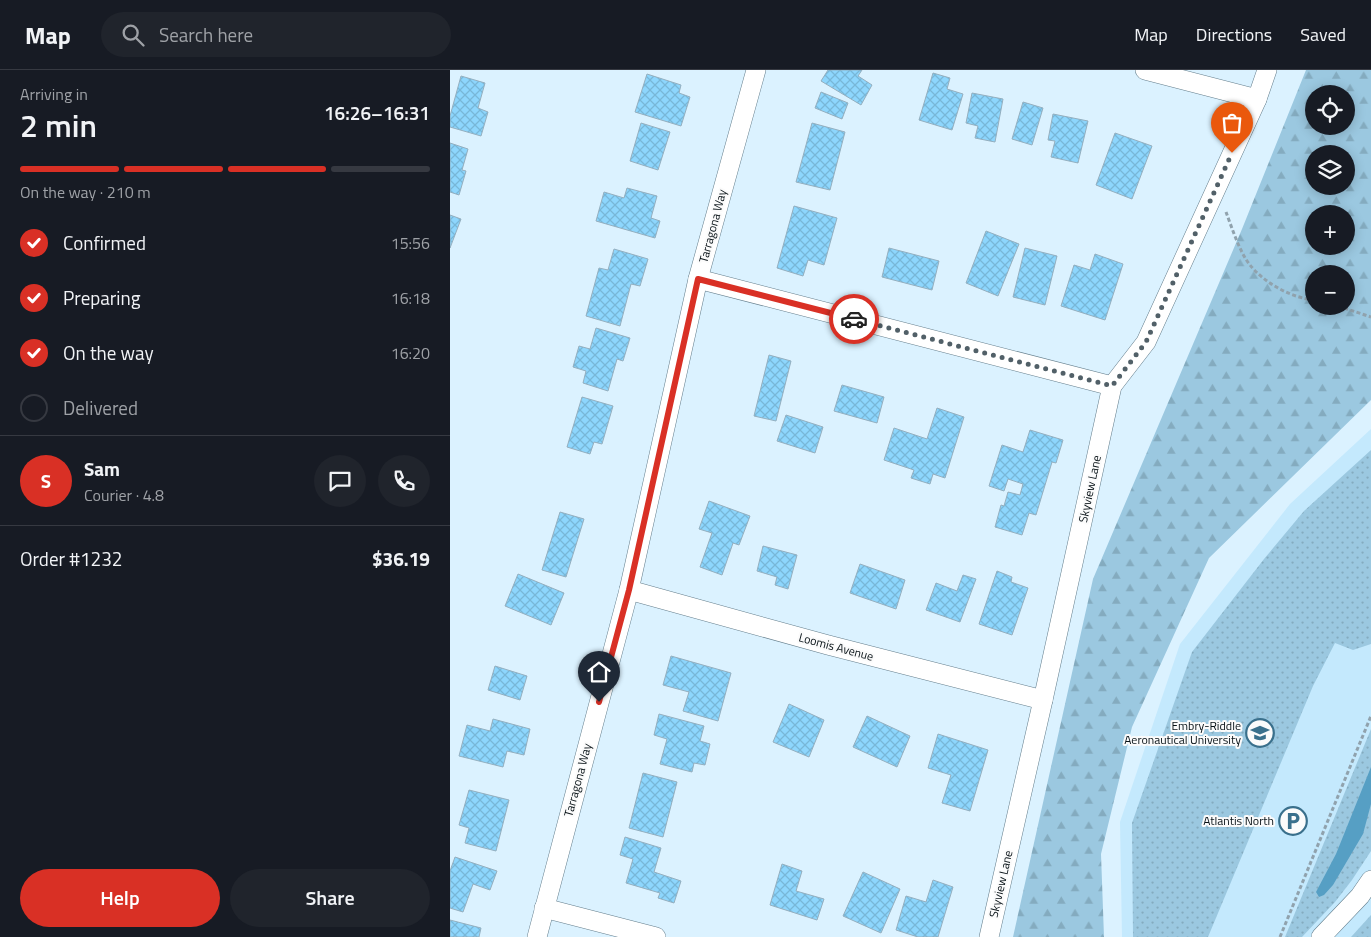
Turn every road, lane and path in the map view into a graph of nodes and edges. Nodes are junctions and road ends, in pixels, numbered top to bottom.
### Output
1 (756, 70) edge
2 (1144, 70) edge
3 (1267, 70) edge
4 (1257, 99) junction
5 (1216, 189) junction
6 (698, 279) junction
7 (1305, 299) edge
8 (1355, 312) edge
9 (1371, 318) edge
10 (1112, 386) junction
11 (629, 590) junction
12 (1044, 700) junction
13 (1371, 716) edge
14 (1371, 880) edge
15 (544, 908) junction
16 (537, 937) edge
17 (656, 937) edge
18 (989, 937) edge
19 (1280, 937) edge
20 (1321, 937) edge

1 - 6 street, Tarragona Way
2 - 4 street
3 - 4 street, Skyview Lane
4 - 5 street, Skyview Lane
5 - 7 path
5 - 10 street, Skyview Lane
6 - 10 street
6 - 11 street, Tarragona Way
8 - 9 path
10 - 12 street, Skyview Lane
11 - 12 street, Loomis Avenue
11 - 15 street, Tarragona Way
12 - 18 street, Skyview Lane
13 - 19 path
14 - 20 street
15 - 16 street, Tarragona Way
15 - 17 street

